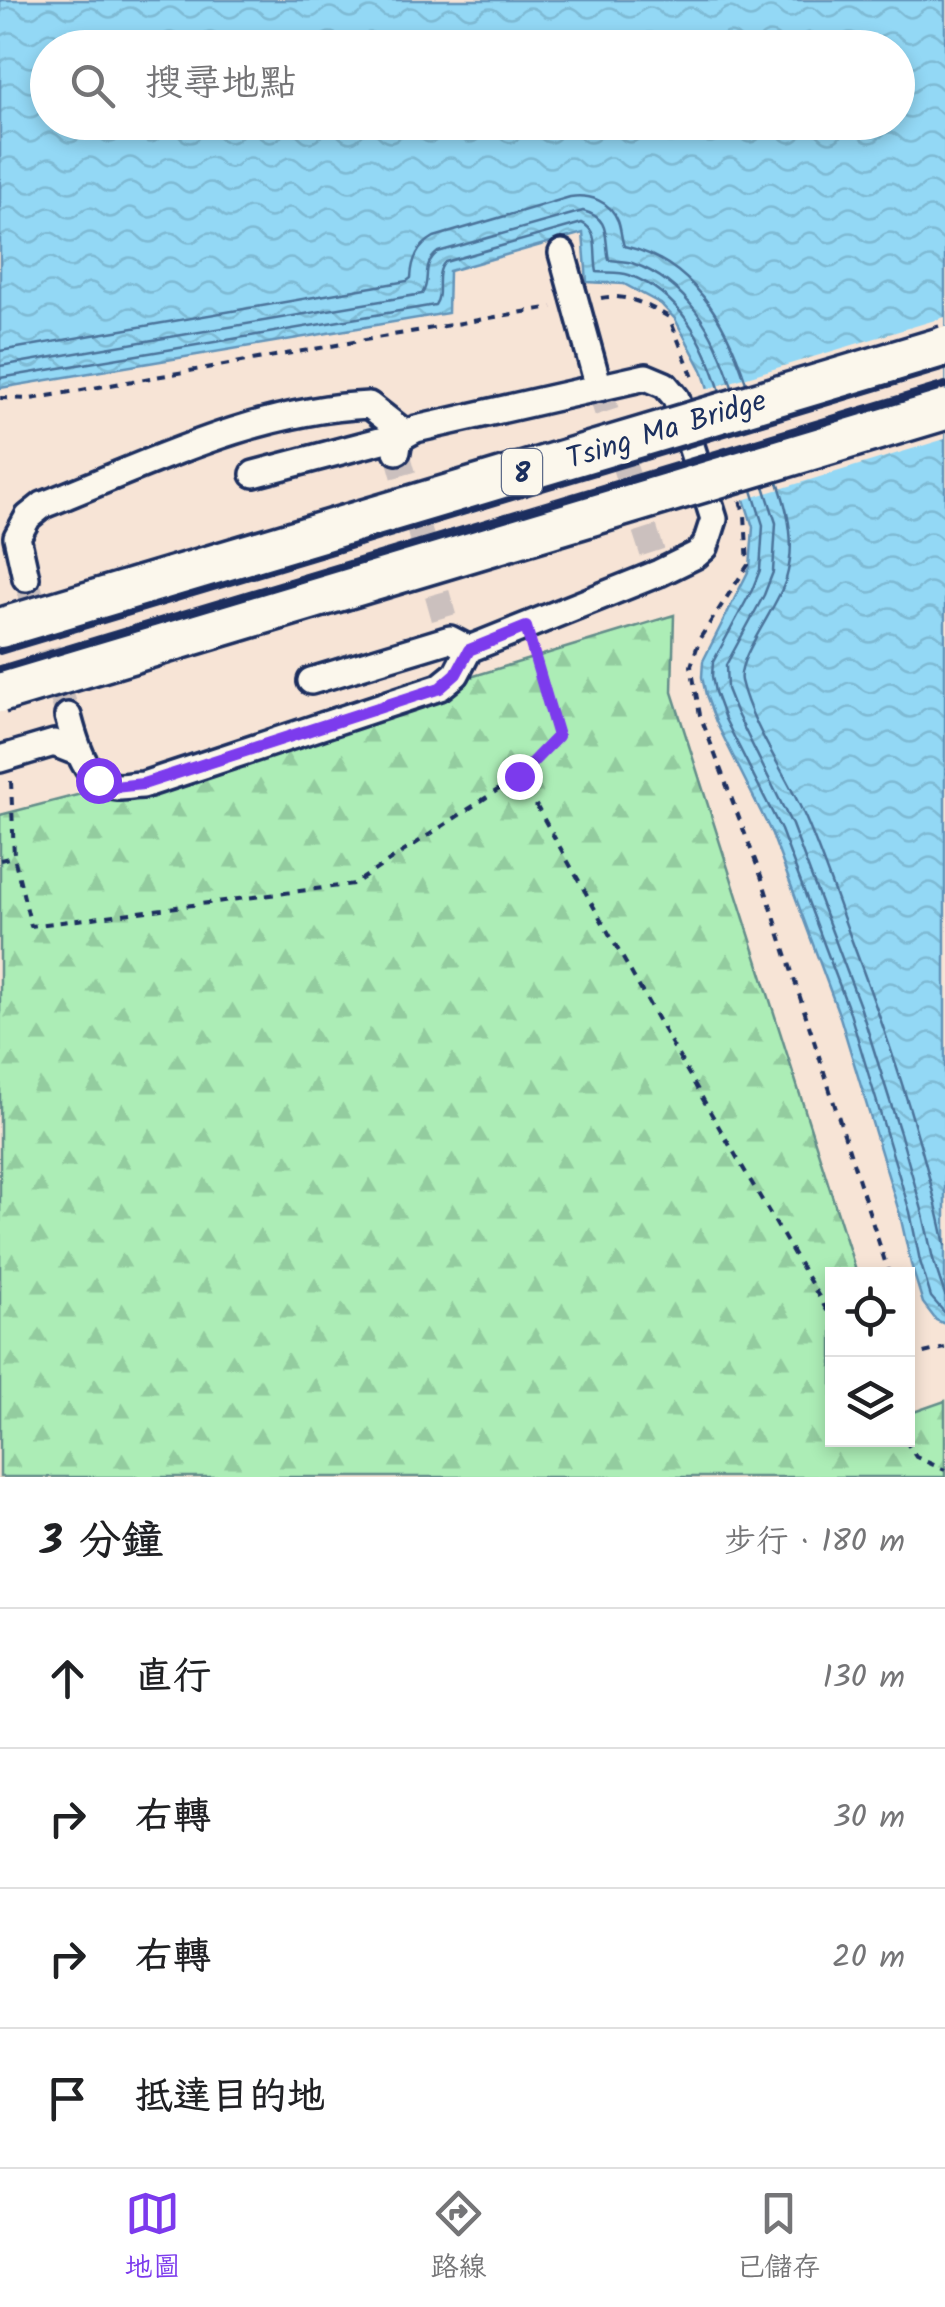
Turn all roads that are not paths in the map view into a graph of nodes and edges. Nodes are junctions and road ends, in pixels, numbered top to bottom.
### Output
1 (562, 253) dead end
2 (945, 346) edge
3 (599, 388) junction
4 (945, 410) edge
5 (402, 443) junction
6 (254, 474) dead end
7 (26, 578) tunnel mouth
8 (0, 628) edge
9 (469, 650) junction
10 (311, 681) dead end
11 (0, 693) edge
12 (68, 716) tunnel mouth
13 (77, 752) junction
14 (5, 757) edge

1 - 3 lane
2 - 8 highway, Tsing Ma Bridge / 8, bridge
3 - 5 lane
3 - 9 lane
4 - 11 highway, Tsing Ma Bridge / 8, bridge
5 - 6 lane
5 - 7 lane
9 - 10 lane
9 - 13 lane
12 - 13 lane
13 - 14 lane

